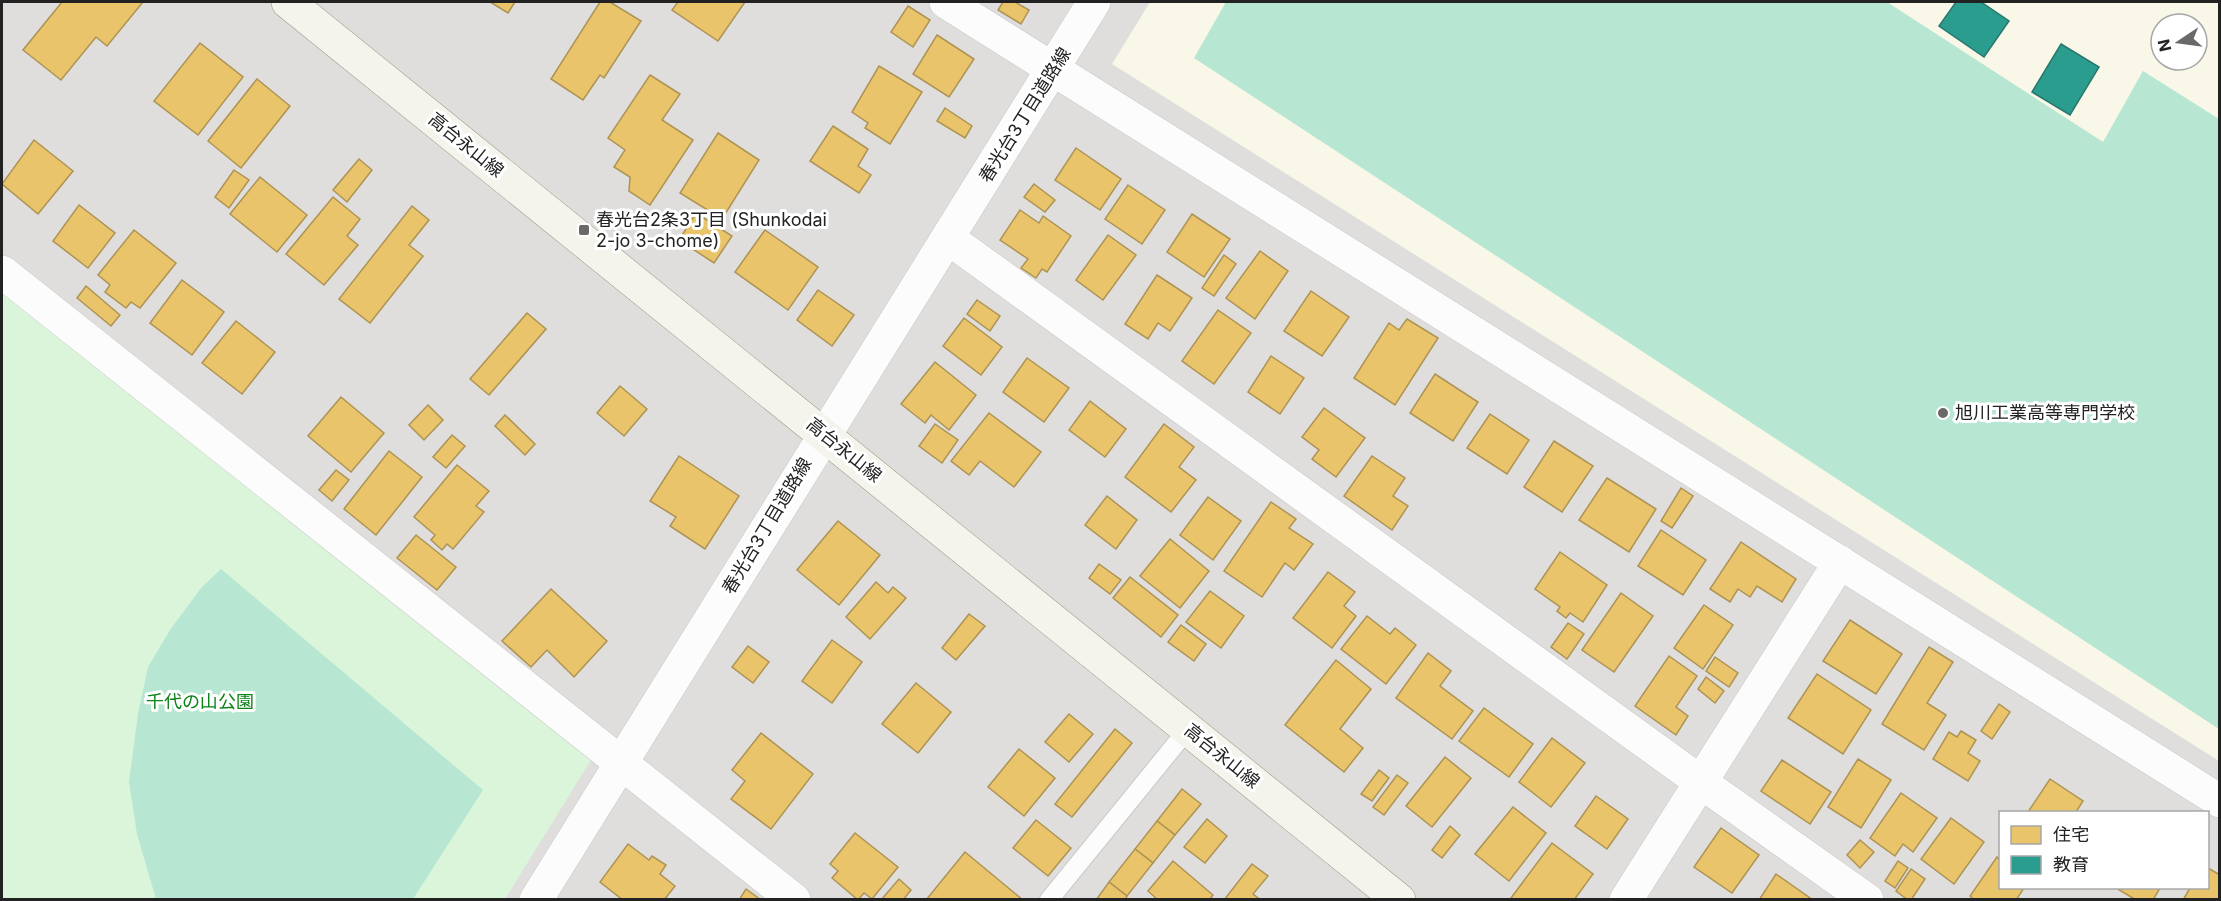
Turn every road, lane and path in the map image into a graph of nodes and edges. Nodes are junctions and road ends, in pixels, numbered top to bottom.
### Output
1 (288, 2) edge
2 (946, 2) edge
3 (1094, 2) edge
4 (1055, 68) junction
5 (948, 238) junction
6 (2, 272) edge
7 (824, 434) junction
8 (1840, 562) junction
9 (1188, 729) junction
10 (623, 762) junction
11 (1701, 783) junction
12 (2220, 801) edge
13 (536, 900) edge
14 (794, 900) edge
15 (1049, 900) edge
16 (1399, 900) edge
17 (1626, 900) edge
18 (1867, 900) edge

1 - 7 street, 高台永山線
2 - 4 street
3 - 4 street, 春光台3丁目道路線
4 - 5 street, 春光台3丁目道路線
4 - 8 street
5 - 7 street, 春光台3丁目道路線
5 - 11 street
6 - 10 street
7 - 9 street, 高台永山線
7 - 10 street, 春光台3丁目道路線
8 - 11 street
8 - 12 street
9 - 15 lane
9 - 16 street, 高台永山線
10 - 13 street, 春光台3丁目道路線
10 - 14 street
11 - 17 street
11 - 18 street

